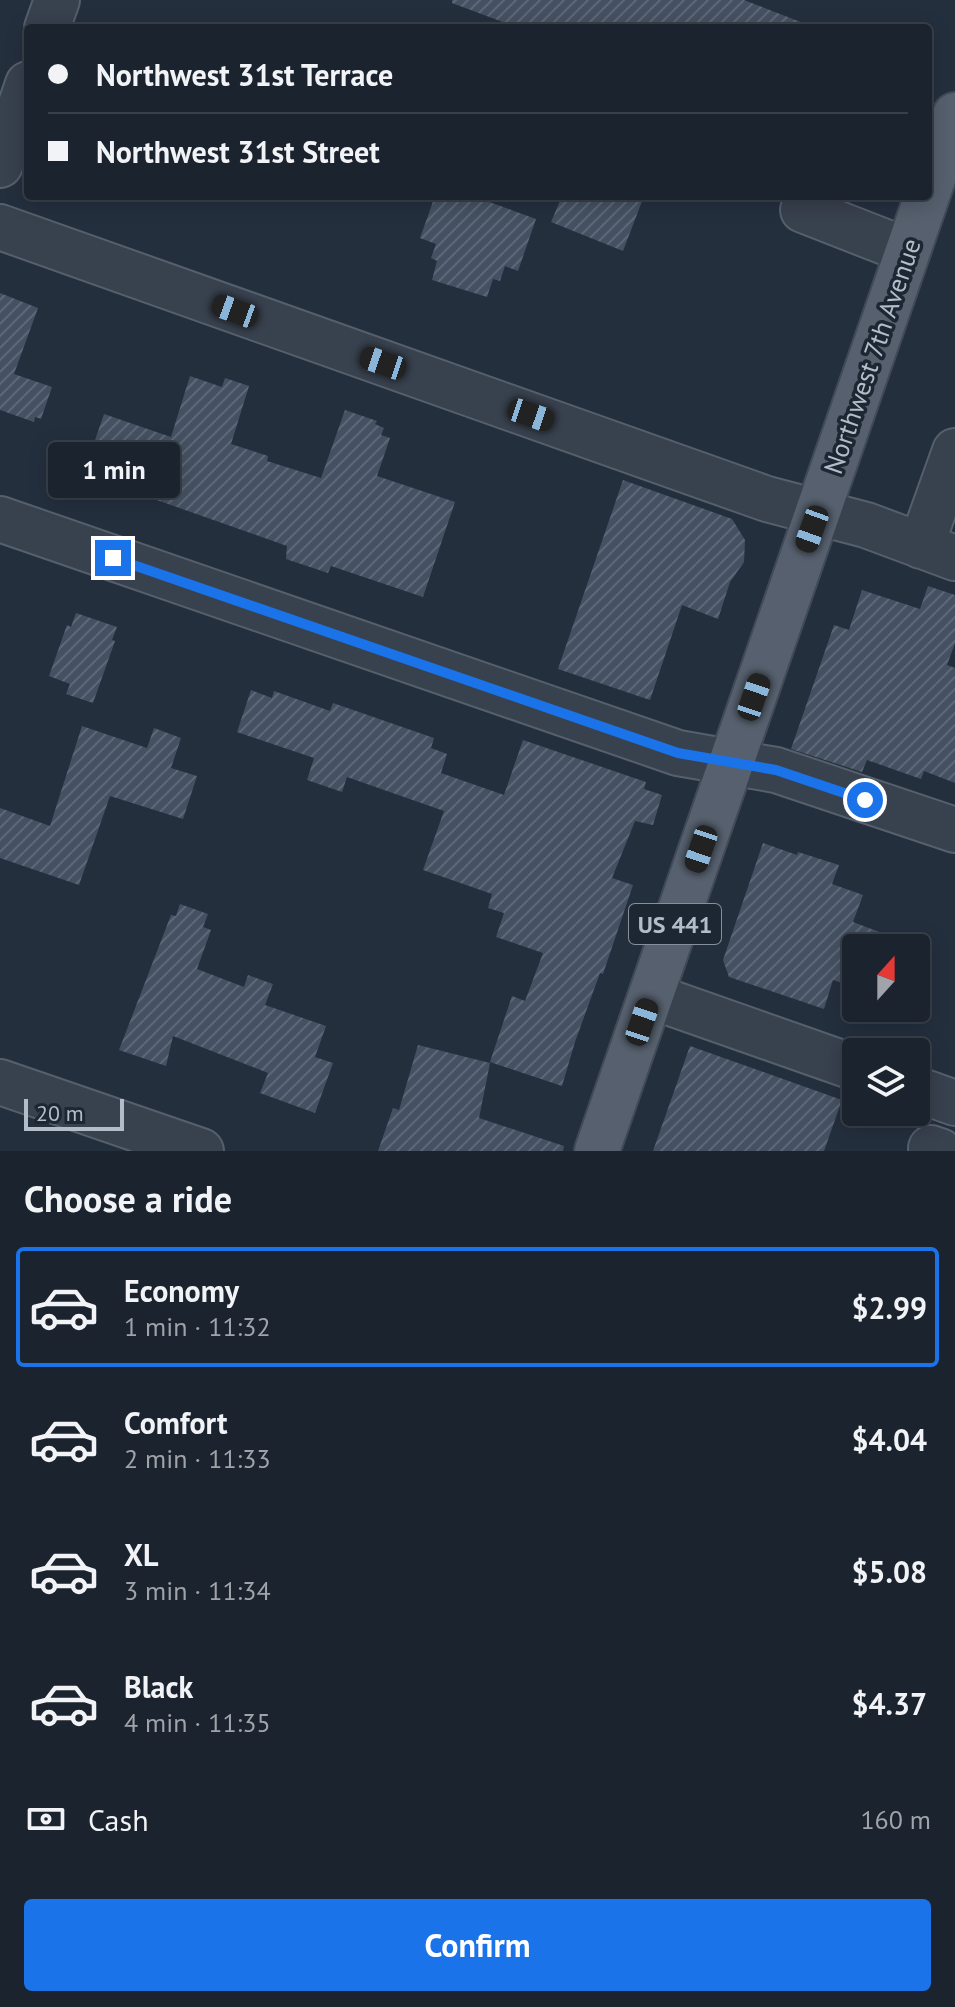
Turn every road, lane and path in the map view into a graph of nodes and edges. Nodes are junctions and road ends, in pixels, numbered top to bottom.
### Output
1 (57, 0) edge
2 (48, 24) edge
3 (24, 96) edge
4 (943, 129) edge
5 (0, 165) edge
6 (932, 177) edge
7 (807, 200) edge
8 (926, 200) edge
9 (0, 227) edge
10 (908, 251) junction
11 (955, 451) edge
12 (818, 512) junction
13 (0, 519) edge
14 (938, 552) edge
15 (731, 762) junction
16 (955, 830) edge
17 (651, 996) junction
18 (842, 1063) edge
19 (0, 1082) edge
20 (930, 1094) edge
21 (955, 1103) edge
22 (201, 1151) edge
23 (597, 1151) edge

1 - 2 street
3 - 5 street
4 - 6 main road, Northwest 7th Avenue / US 441
7 - 10 street
8 - 10 main road, Northwest 7th Avenue / US 441
9 - 12 street
10 - 12 main road, Northwest 7th Avenue / US 441
11 - 14 street
12 - 14 street
12 - 15 main road, Northwest 7th Avenue / US 441
13 - 15 street
15 - 16 street
15 - 17 main road, Northwest 7th Avenue / US 441
17 - 18 street
17 - 23 main road, Northwest 7th Avenue / US 441
19 - 22 street
20 - 21 street

